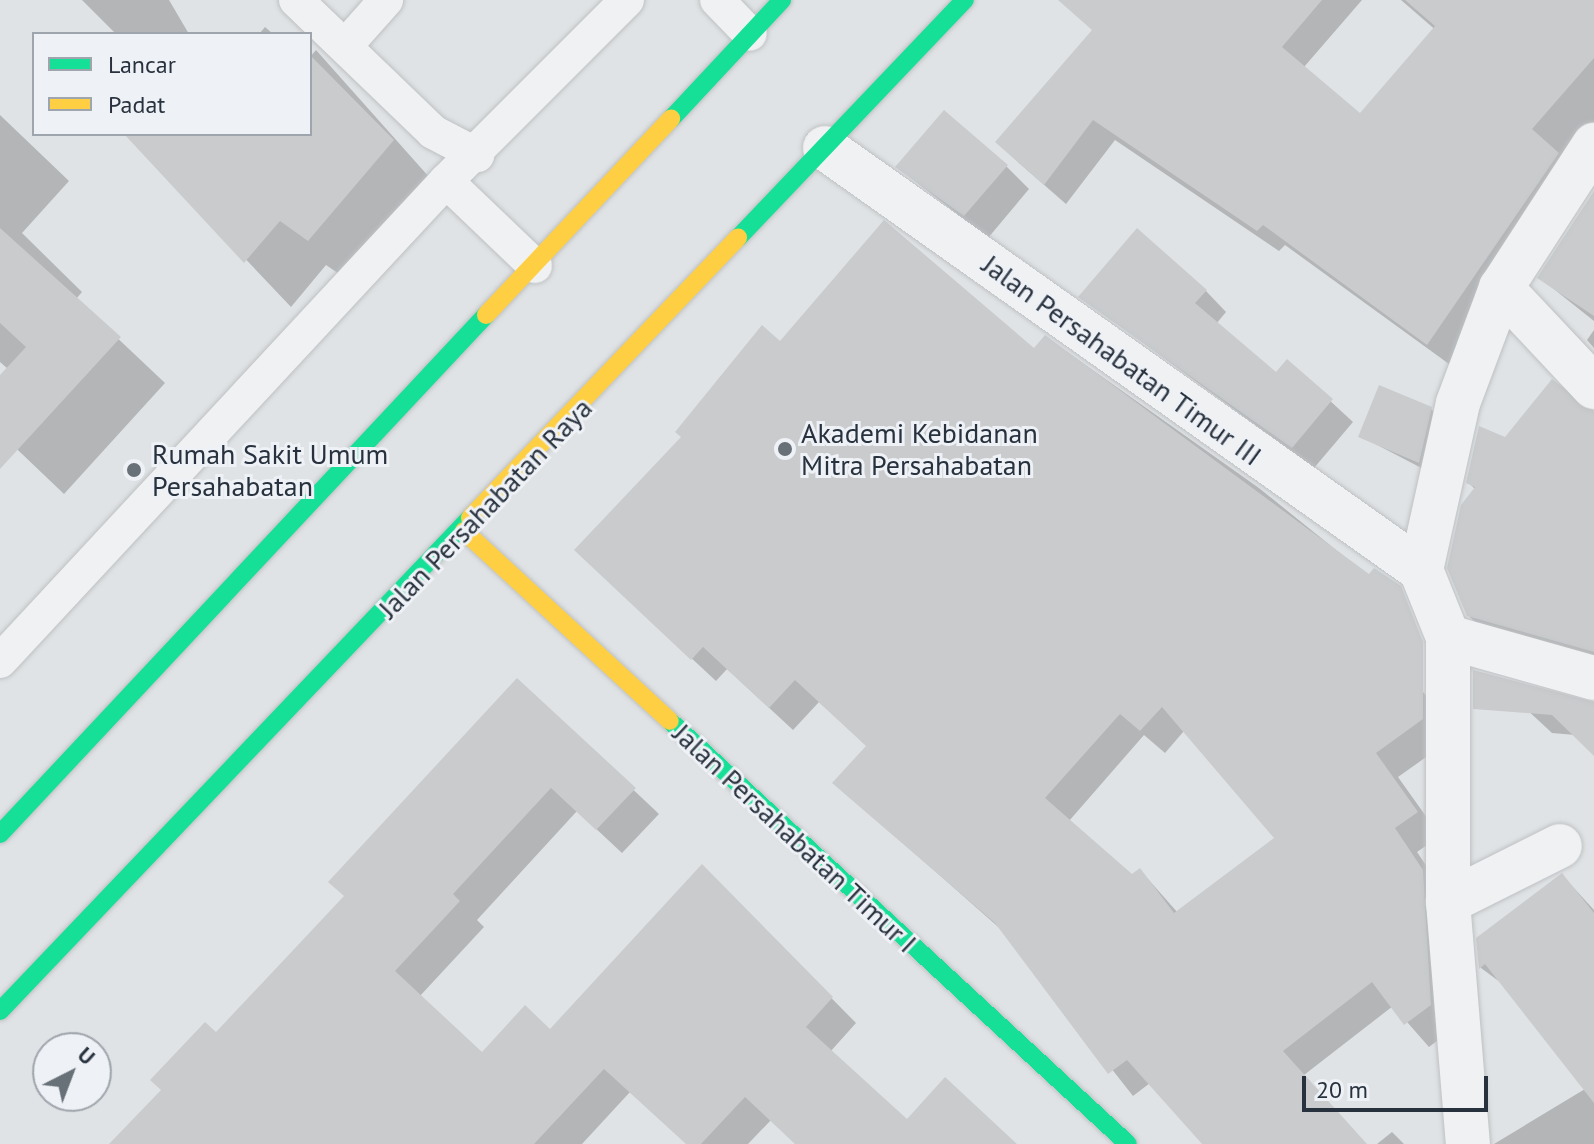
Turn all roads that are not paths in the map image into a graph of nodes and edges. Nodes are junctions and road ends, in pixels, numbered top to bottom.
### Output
1 (296, 0) edge
2 (386, 0) edge
3 (627, 0) edge
4 (717, 0) edge
5 (782, 0) edge
6 (965, 0) edge
7 (750, 34) junction
8 (347, 44) junction
9 (1594, 145) edge
10 (825, 148) junction
11 (477, 155) junction
12 (446, 181) junction
13 (535, 266) junction
14 (1501, 288) junction
15 (1594, 387) edge
16 (464, 531) junction
17 (1421, 570) junction
18 (1448, 637) junction
19 (0, 661) edge
20 (1594, 678) edge
21 (0, 834) edge
22 (1560, 846) dead end
23 (1448, 902) junction
24 (0, 1011) edge
25 (1128, 1144) edge
26 (1468, 1144) edge

1 - 8 lane
2 - 8 lane
3 - 11 lane
4 - 7 lane
5 - 7 street
6 - 10 street, Jalan Persahabatan Raya
7 - 13 street
8 - 11 lane
9 - 14 street
10 - 16 street, Jalan Persahabatan Raya
10 - 17 street, Jalan Persahabatan Timur III
11 - 12 lane
12 - 13 lane
12 - 19 lane
13 - 21 street
14 - 15 street
14 - 17 street
16 - 24 street, Jalan Persahabatan Raya
16 - 25 street, Jalan Persahabatan Timur I
17 - 18 street
18 - 20 street
18 - 23 street
22 - 23 street
23 - 26 street

